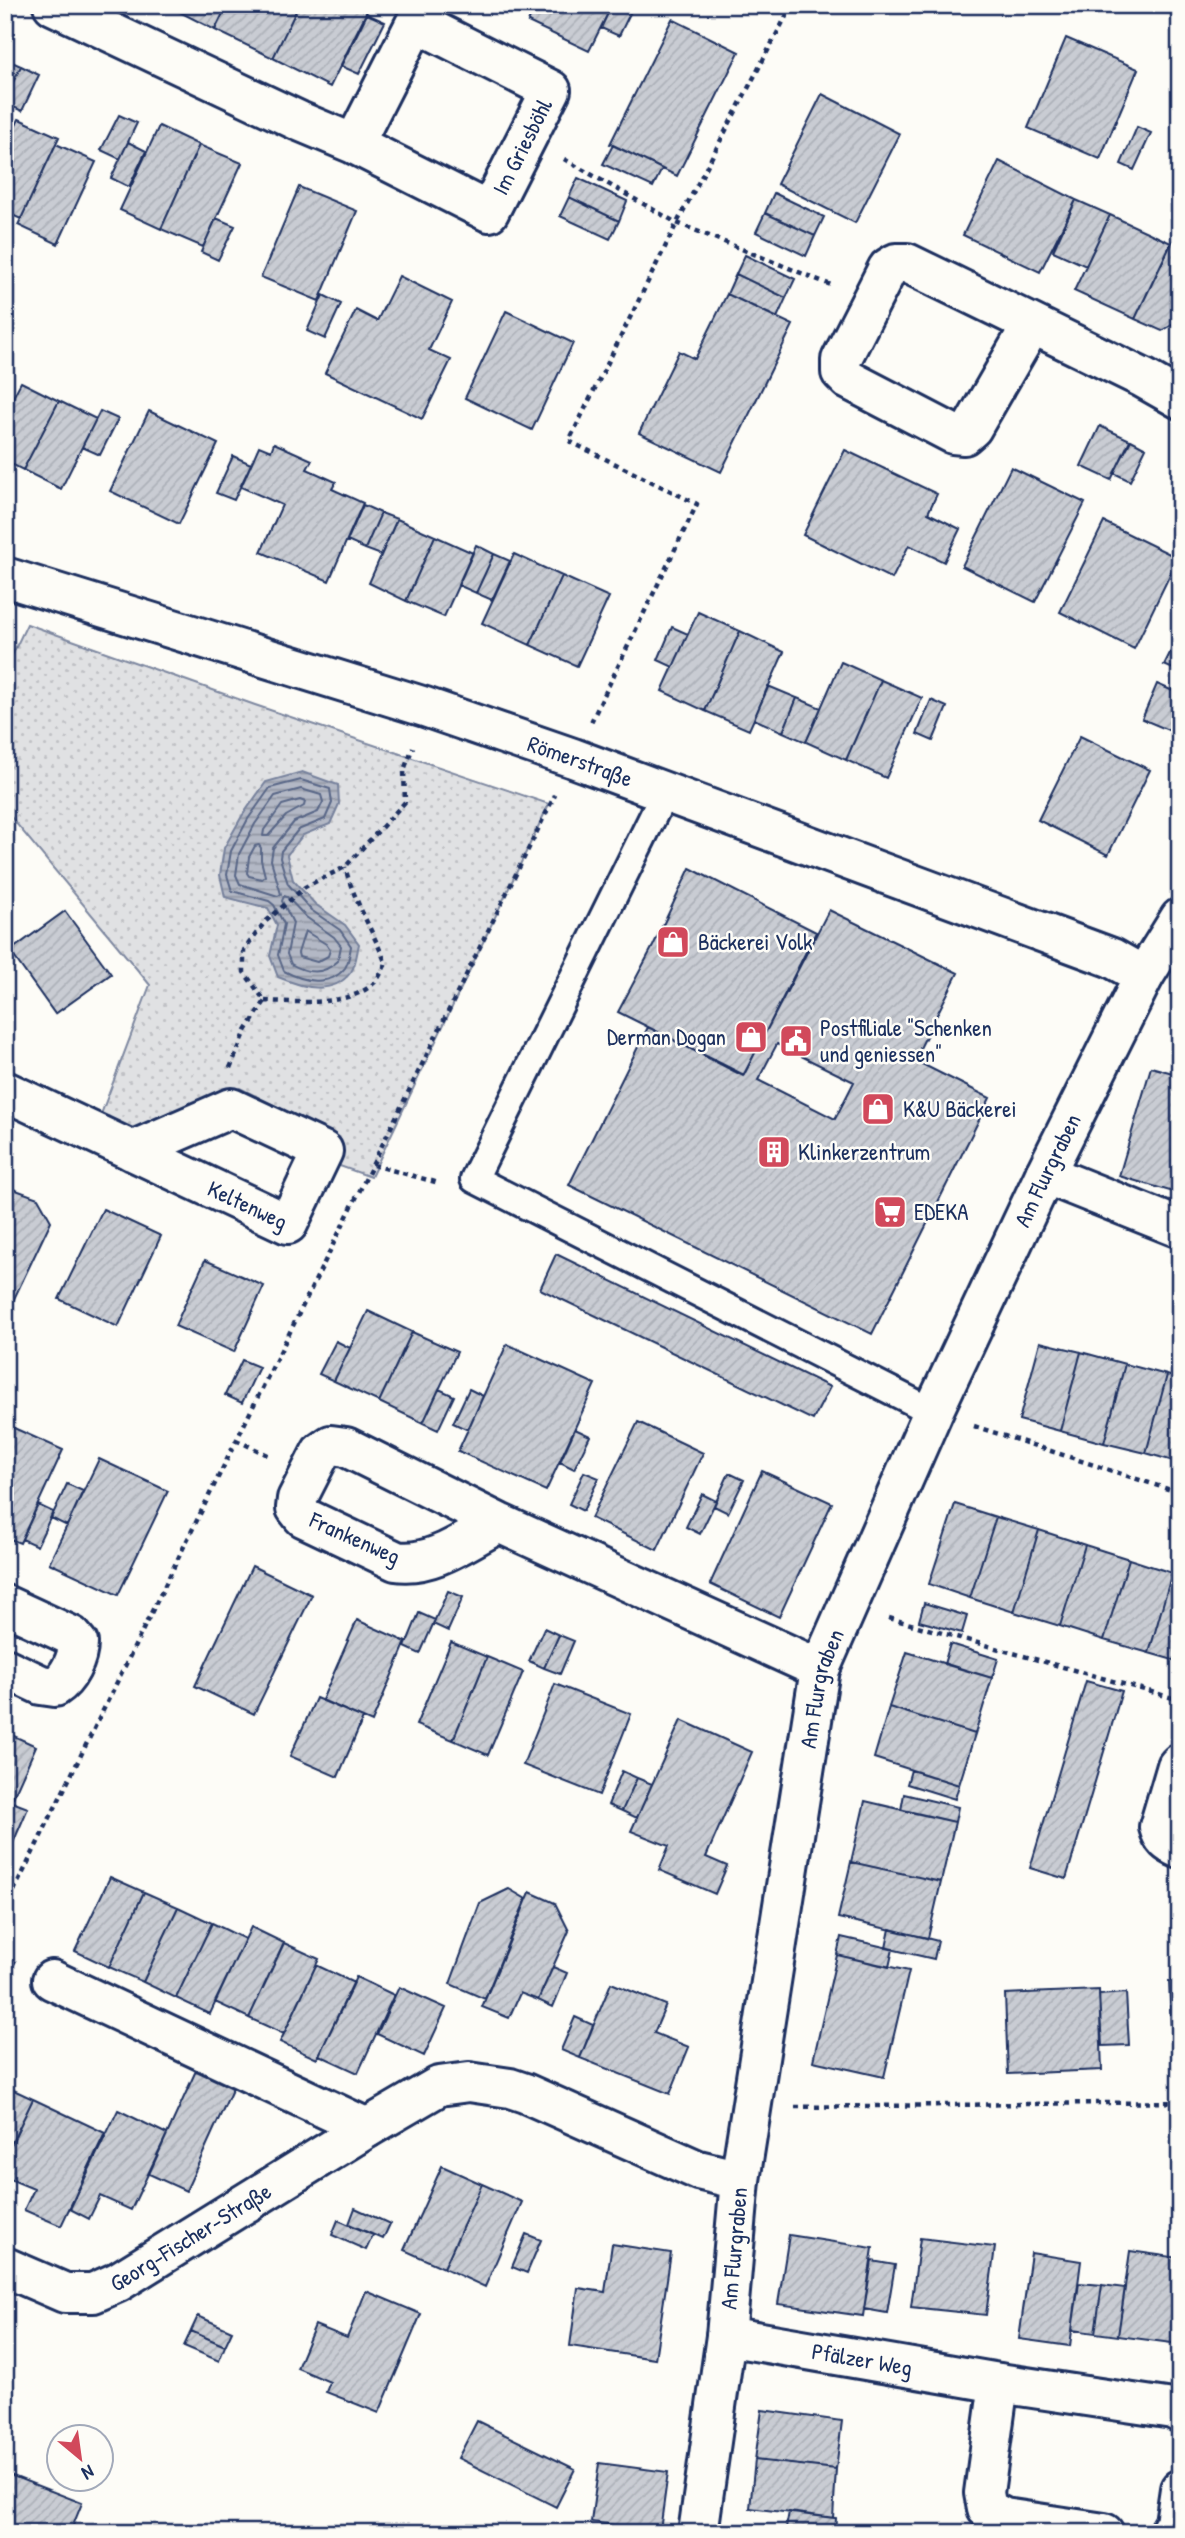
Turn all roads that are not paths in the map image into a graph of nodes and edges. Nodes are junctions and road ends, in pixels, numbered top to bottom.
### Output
1 (53, 5) edge
2 (354, 144) junction
3 (1032, 324) junction
4 (1180, 399) edge
5 (5, 577) edge
6 (665, 792) junction
7 (1175, 934) edge
8 (1144, 976) junction
9 (5, 1091) edge
10 (132, 1151) junction
11 (1045, 1174) junction
12 (1180, 1228) edge
13 (933, 1412) junction
14 (499, 1523) junction
15 (5, 1605) edge
16 (5, 1668) edge
17 (820, 1669) junction
18 (1180, 1763) edge
19 (1180, 1849) edge
20 (52, 1980) dead end
21 (367, 2128) junction
22 (740, 2180) junction
23 (5, 2267) edge
24 (726, 2336) junction
25 (999, 2383) junction
26 (1180, 2413) edge
27 (1180, 2489) edge
28 (698, 2533) edge
29 (1104, 2533) edge
30 (1169, 2533) edge

1 - 2 street, Im Griesböhl
2 - 2 street, Im Griesböhl
3 - 3 street
3 - 4 street
5 - 6 street, Römerstraße
6 - 8 street, Römerstraße
6 - 13 lane
7 - 8 street, Am Flurgraben
8 - 11 street, Am Flurgraben
9 - 10 street, Keltenweg
10 - 10 street, Keltenweg
11 - 12 street
11 - 13 street, Am Flurgraben
13 - 17 street, Am Flurgraben
14 - 14 street, Frankenweg
14 - 17 street, Frankenweg
15 - 16 street
17 - 22 street, Am Flurgraben
18 - 19 street
20 - 21 street
21 - 22 street, Georg-Fischer-Straße
21 - 23 street, Georg-Fischer-Straße
22 - 24 street, Am Flurgraben
24 - 25 street, Pfälzer Weg
24 - 28 street, Am Flurgraben
25 - 26 street, Pfälzer Weg
25 - 29 street
27 - 30 street

